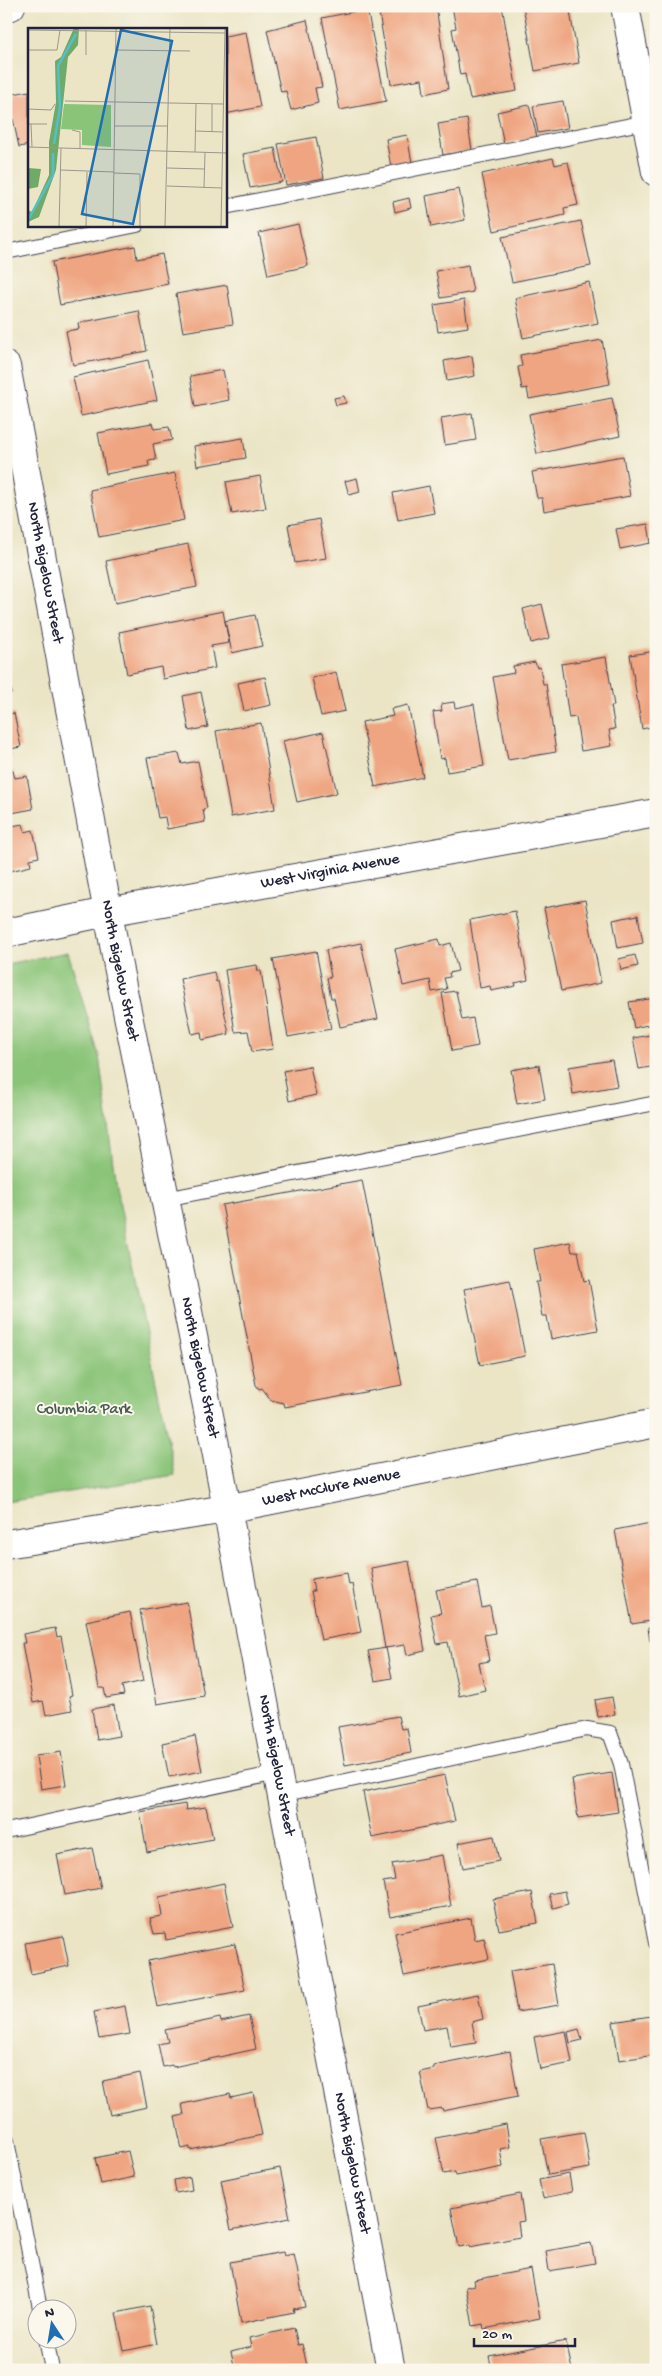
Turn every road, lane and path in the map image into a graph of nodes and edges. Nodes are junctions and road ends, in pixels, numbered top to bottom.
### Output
1 (11, 6) edge
2 (625, 6) edge
3 (6, 7) edge
4 (651, 121) edge
5 (656, 172) edge
6 (226, 207) edge
7 (133, 226) edge
8 (6, 252) edge
9 (6, 366) edge
10 (656, 813) edge
11 (107, 912) junction
12 (6, 933) edge
13 (656, 1103) edge
14 (166, 1199) junction
15 (656, 1424) edge
16 (226, 1509) junction
17 (6, 1544) edge
18 (279, 1784) junction
19 (6, 1831) edge
20 (656, 1943) edge
21 (6, 2136) edge
22 (38, 2298) edge
23 (48, 2348) edge
24 (52, 2370) edge
25 (391, 2370) edge

1 - 3 street
2 - 4 street
4 - 5 street
4 - 6 lane
7 - 8 lane
9 - 11 street, North Bigelow Street
10 - 11 street, West Virginia Avenue
11 - 12 street, West Virginia Avenue
11 - 14 street, North Bigelow Street
13 - 14 lane
14 - 16 street, North Bigelow Street
15 - 16 street, West McClure Avenue
16 - 17 street, West McClure Avenue
16 - 18 street, North Bigelow Street
18 - 19 lane
18 - 20 lane
18 - 25 street, North Bigelow Street
21 - 22 lane
23 - 24 lane

